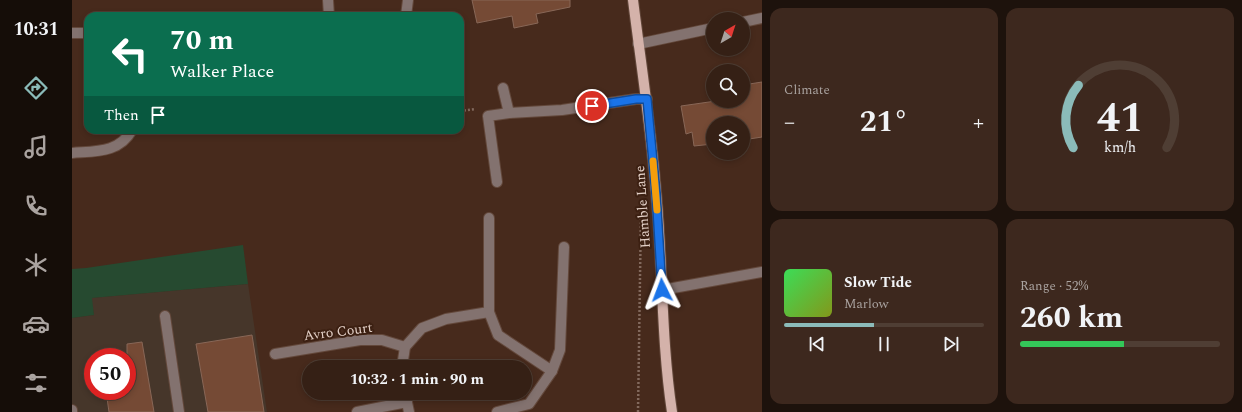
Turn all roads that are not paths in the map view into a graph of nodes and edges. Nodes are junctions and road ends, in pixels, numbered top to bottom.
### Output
1 (328, 0) edge
2 (408, 0) edge
3 (633, 0) edge
4 (329, 12) edge
5 (406, 12) edge
6 (762, 18) edge
7 (750, 21) edge
8 (706, 29) edge
9 (72, 33) edge
10 (84, 33) edge
11 (638, 44) junction
12 (503, 88) dead end
13 (647, 99) junction
14 (509, 113) junction
15 (129, 134) edge
16 (72, 153) edge
17 (497, 182) dead end
18 (489, 218) dead end
19 (564, 247) dead end
20 (762, 272) edge
21 (662, 290) junction
22 (489, 312) junction
23 (165, 316) dead end
24 (405, 347) junction
25 (275, 354) dead end
26 (403, 360) edge
27 (552, 371) junction
28 (407, 402) edge
29 (179, 412) edge
30 (357, 412) edge
31 (497, 412) edge
32 (672, 412) edge

1 - 4 street
2 - 5 street
3 - 11 main road, Hamble Lane
6 - 7 street
8 - 11 street
9 - 10 street
11 - 13 main road, Hamble Lane
12 - 14 street
13 - 14 street
13 - 21 main road, Hamble Lane
14 - 17 street
15 - 16 street
18 - 22 street
19 - 27 street
20 - 21 street
21 - 32 main road, Hamble Lane
22 - 24 street
22 - 27 street
23 - 29 street
24 - 25 street, Avro Court
24 - 26 street
27 - 31 street
28 - 30 street

